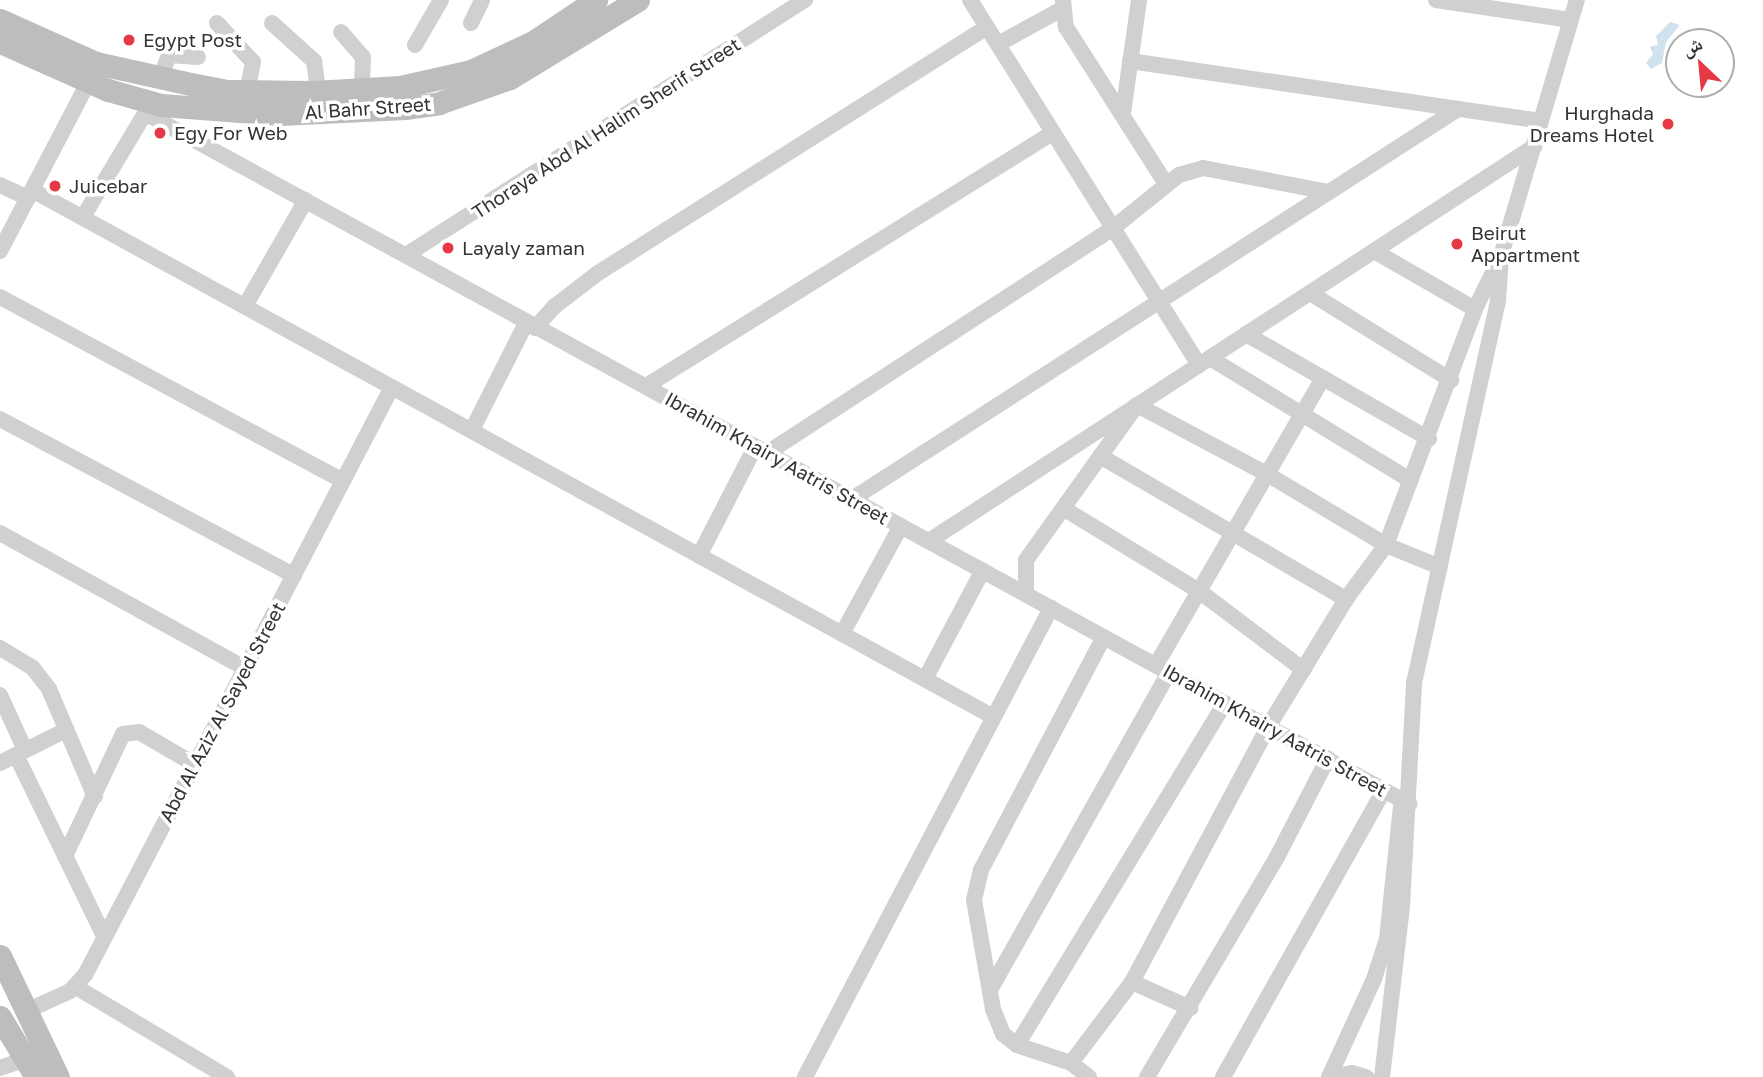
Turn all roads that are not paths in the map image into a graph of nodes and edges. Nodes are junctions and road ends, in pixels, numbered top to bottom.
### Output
1 (441, 0) edge
2 (482, 0) edge
3 (596, 0) edge
4 (638, 0) edge
5 (805, 0) edge
6 (970, 0) edge
7 (1139, 0) edge
8 (1436, 0) edge
9 (1577, 0) edge
10 (1062, 4) edge
11 (0, 20) edge
12 (1570, 20) junction
13 (217, 23) dead end
14 (272, 23) dead end
15 (471, 23) dead end
16 (987, 27) junction
17 (341, 32) dead end
18 (1, 44) edge
19 (998, 44) junction
20 (415, 45) dead end
21 (198, 57) dead end
22 (1130, 61) junction
23 (129, 70) junction
24 (168, 78) junction
25 (89, 81) junction
26 (362, 90) junction
27 (247, 92) junction
28 (313, 92) junction
29 (124, 96) junction
30 (156, 107) junction
31 (1458, 109) junction
32 (1123, 113) junction
33 (1539, 121) junction
34 (1054, 133) junction
35 (1535, 146) junction
36 (1166, 184) junction
37 (0, 185) edge
38 (1329, 192) junction
39 (30, 194) junction
40 (306, 200) junction
41 (83, 217) junction
42 (1113, 228) junction
43 (0, 251) edge
44 (1374, 251) junction
45 (406, 256) junction
46 (1501, 256) junction
47 (1310, 293) junction
48 (0, 297) edge
49 (1159, 301) junction
50 (245, 306) junction
51 (1475, 309) junction
52 (531, 326) junction
53 (1246, 334) junction
54 (1204, 362) junction
55 (1323, 378) junction
56 (1451, 380) junction
57 (646, 386) junction
58 (392, 387) junction
59 (1137, 405) junction
60 (1302, 414) junction
61 (0, 419) edge
62 (472, 430) junction
63 (1429, 439) junction
64 (761, 450) junction
65 (1100, 456) junction
66 (1267, 474) junction
67 (1410, 480) junction
68 (343, 481) junction
69 (852, 499) junction
70 (1066, 510) junction
71 (901, 526) junction
72 (0, 533) edge
73 (1231, 535) junction
74 (929, 541) junction
75 (1386, 545) junction
76 (699, 556) junction
77 (1440, 567) junction
78 (983, 570) junction
79 (294, 575) junction
80 (1199, 592) junction
81 (1026, 594) junction
82 (1346, 599) junction
83 (1051, 608) junction
84 (842, 634) junction
85 (1104, 637) junction
86 (0, 648) edge
87 (245, 668) junction
88 (1162, 669) junction
89 (1304, 670) junction
90 (925, 679) junction
91 (0, 695) edge
92 (1225, 703) junction
93 (992, 716) junction
94 (1268, 727) junction
95 (66, 730) junction
96 (21, 753) junction
97 (1328, 758) junction
98 (0, 763) edge
99 (194, 764) junction
100 (1384, 790) junction
101 (95, 797) junction
102 (1407, 797) junction
103 (65, 856) junction
104 (104, 936) junction
105 (0, 956) edge
106 (1132, 982) junction
107 (76, 987) junction
108 (990, 990) junction
109 (1190, 1008) junction
110 (26, 1011) junction
111 (0, 1017) edge
112 (1017, 1045) junction
113 (1071, 1063) junction
114 (0, 1068) edge
115 (31, 1068) edge
116 (58, 1077) edge
117 (227, 1077) edge
118 (804, 1077) edge
119 (1089, 1077) edge
120 (1147, 1077) edge
121 (1223, 1077) edge
122 (1331, 1077) edge
123 (1366, 1077) edge
124 (1382, 1077) edge

1 - 20 street
2 - 15 street
3 - 26 main road, Al Bahr Street
4 - 30 main road, Al Bahr Street
5 - 45 street, Thoraya Abd Al Halim Sherif Street
6 - 16 street
7 - 22 street
8 - 12 street
9 - 12 street
10 - 19 street
10 - 32 street
11 - 23 main road, Al Bahr Street
12 - 33 street
13 - 27 street
14 - 28 street
16 - 19 street
16 - 52 street
17 - 26 street
18 - 25 main road, Al Bahr Street
19 - 34 street
21 - 24 street
22 - 31 street
22 - 32 street
23 - 24 main road, Al Bahr Street
23 - 29 main road
24 - 27 main road, Al Bahr Street
24 - 30 main road
25 - 29 main road, Al Bahr Street
25 - 39 street
26 - 28 main road, Al Bahr Street
27 - 28 main road, Al Bahr Street
29 - 30 main road, Al Bahr Street
30 - 40 street, Ibrahim Khairy Aatris Street
30 - 41 street
31 - 33 street
31 - 38 street
32 - 36 street
33 - 35 street
34 - 42 street
34 - 57 street
35 - 44 street
35 - 46 street
36 - 38 street
36 - 42 street
37 - 39 street
38 - 49 street
39 - 41 street
39 - 43 street
40 - 45 street, Ibrahim Khairy Aatris Street
40 - 50 street
41 - 50 street
42 - 49 street
42 - 64 street
44 - 47 street
44 - 51 street
45 - 52 street, Ibrahim Khairy Aatris Street
46 - 51 street
46 - 77 street
47 - 53 street
47 - 56 street
48 - 68 street
49 - 54 street
49 - 69 street
50 - 58 street
51 - 56 street
52 - 57 street, Ibrahim Khairy Aatris Street
52 - 62 street
53 - 54 street
53 - 55 street
54 - 59 street
54 - 60 street
55 - 60 street
55 - 63 street
56 - 63 street
57 - 64 street, Ibrahim Khairy Aatris Street
58 - 62 street
58 - 68 street, Abd Al Aziz Al Sayed Street
59 - 65 street
59 - 66 street
59 - 74 street
60 - 66 street
60 - 67 street
61 - 79 street
62 - 76 street
63 - 67 street
64 - 69 street, Ibrahim Khairy Aatris Street
64 - 76 street
65 - 70 street
65 - 73 street
66 - 73 street
66 - 75 street
67 - 75 street
68 - 79 street, Abd Al Aziz Al Sayed Street
69 - 71 street, Ibrahim Khairy Aatris Street
70 - 80 street
70 - 81 street
71 - 74 street, Ibrahim Khairy Aatris Street
71 - 84 street
72 - 87 street
73 - 80 street
73 - 82 street
74 - 78 street, Ibrahim Khairy Aatris Street
75 - 77 street
75 - 82 street
76 - 84 street
77 - 102 street
78 - 81 street, Ibrahim Khairy Aatris Street
78 - 90 street
79 - 87 street, Abd Al Aziz Al Sayed Street
80 - 88 street
80 - 89 street
81 - 83 street, Ibrahim Khairy Aatris Street
82 - 89 street
83 - 85 street, Ibrahim Khairy Aatris Street
83 - 93 street
84 - 90 street
85 - 88 street, Ibrahim Khairy Aatris Street
85 - 108 street
86 - 95 street
87 - 99 street, Abd Al Aziz Al Sayed Street
88 - 92 street, Ibrahim Khairy Aatris Street
88 - 108 street
89 - 94 street
90 - 93 street
91 - 96 street
92 - 94 street, Ibrahim Khairy Aatris Street
92 - 112 street
93 - 118 street
94 - 97 street, Ibrahim Khairy Aatris Street
94 - 106 street
95 - 96 street
95 - 101 street
96 - 98 street
96 - 103 street
97 - 100 street, Ibrahim Khairy Aatris Street
97 - 109 street
99 - 101 street
99 - 104 street, Abd Al Aziz Al Sayed Street
100 - 102 street, Ibrahim Khairy Aatris Street
100 - 121 street
101 - 103 street
102 - 122 street
102 - 124 street
103 - 104 street
104 - 107 street, Abd Al Aziz Al Sayed Street
105 - 110 main road
106 - 109 street
106 - 113 street
107 - 110 street
107 - 117 street
108 - 112 street
109 - 120 street
110 - 116 main road
111 - 115 main road
112 - 113 street
113 - 119 street
114 - 115 street
122 - 123 street

